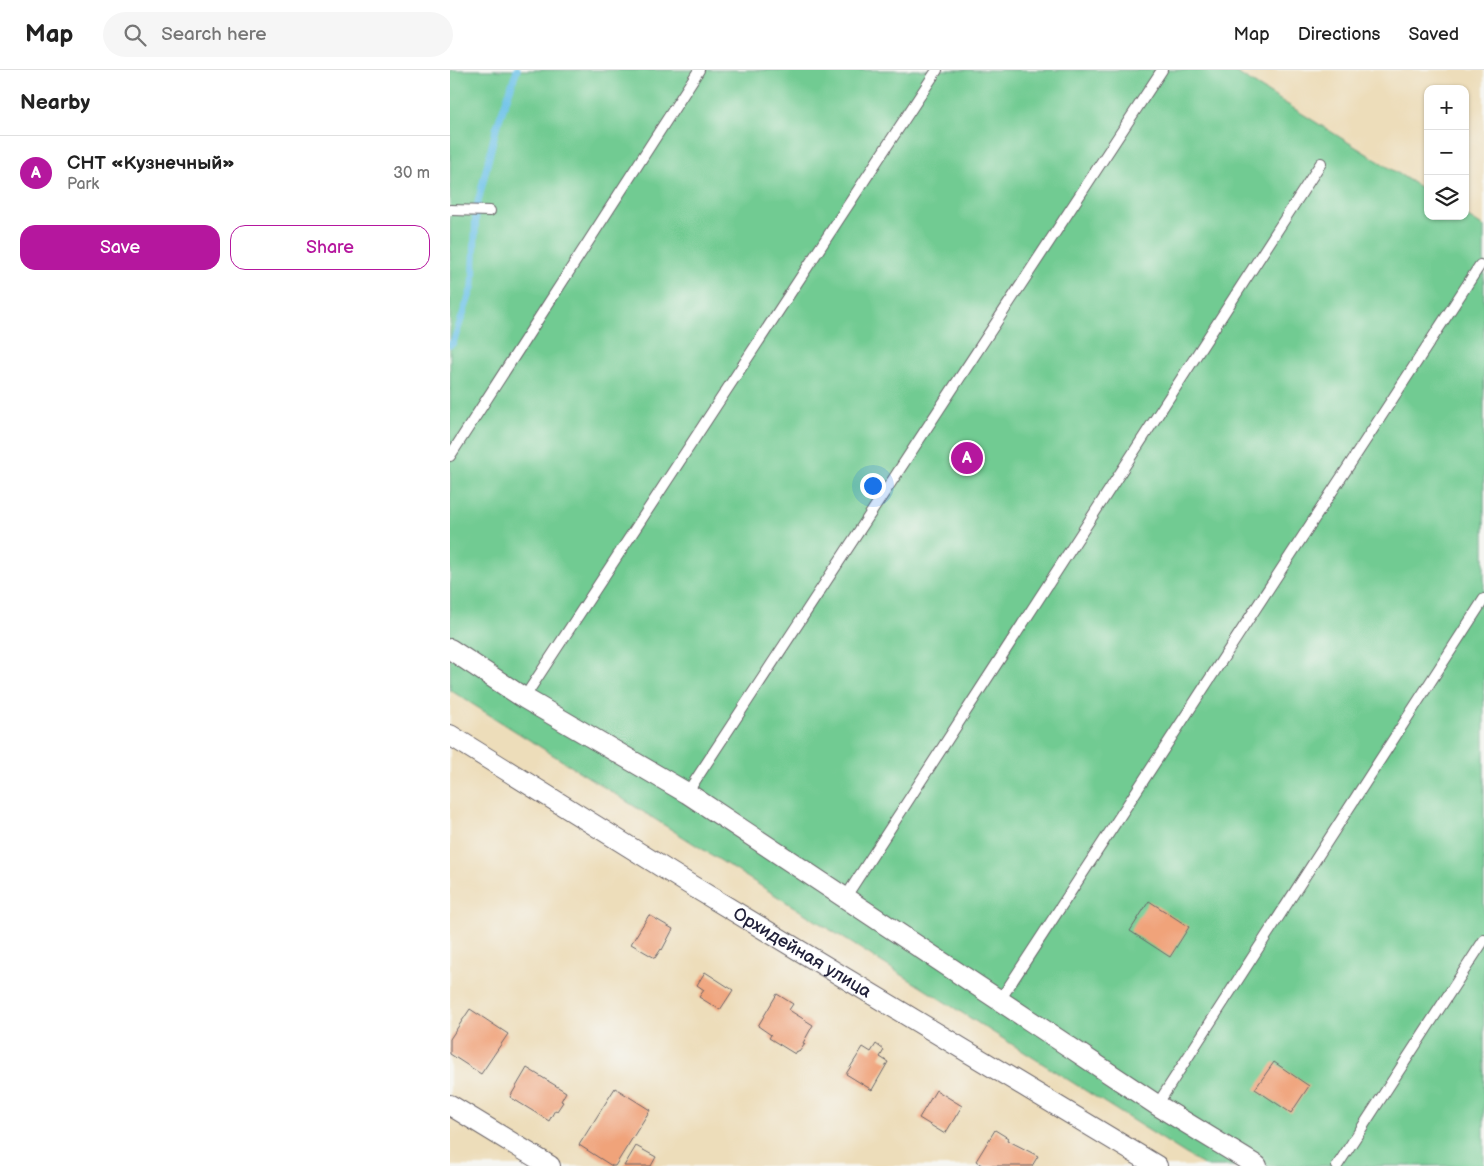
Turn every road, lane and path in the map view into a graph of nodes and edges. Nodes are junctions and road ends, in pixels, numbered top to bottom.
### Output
1 (699, 70) edge
2 (937, 70) edge
3 (1162, 70) edge
4 (1321, 163) dead end
5 (450, 210) edge
6 (490, 211) dead end
7 (1480, 265) dead end
8 (450, 456) edge
9 (1484, 599) edge
10 (450, 649) edge
11 (524, 698) junction
12 (450, 735) edge
13 (687, 793) junction
14 (845, 898) junction
15 (1484, 940) edge
16 (1000, 1000) junction
17 (450, 1105) edge
18 (1157, 1105) junction
19 (550, 1166) edge
20 (1157, 1166) edge
21 (1257, 1166) edge
22 (1338, 1166) edge

1 - 8 lane
2 - 11 lane
3 - 13 lane
4 - 14 lane
5 - 6 lane
7 - 16 lane
9 - 18 lane
10 - 11 street
11 - 13 street
12 - 20 street, Орхидейная улица
13 - 14 street
14 - 16 street
15 - 22 lane
16 - 18 street
17 - 19 street
18 - 21 street

